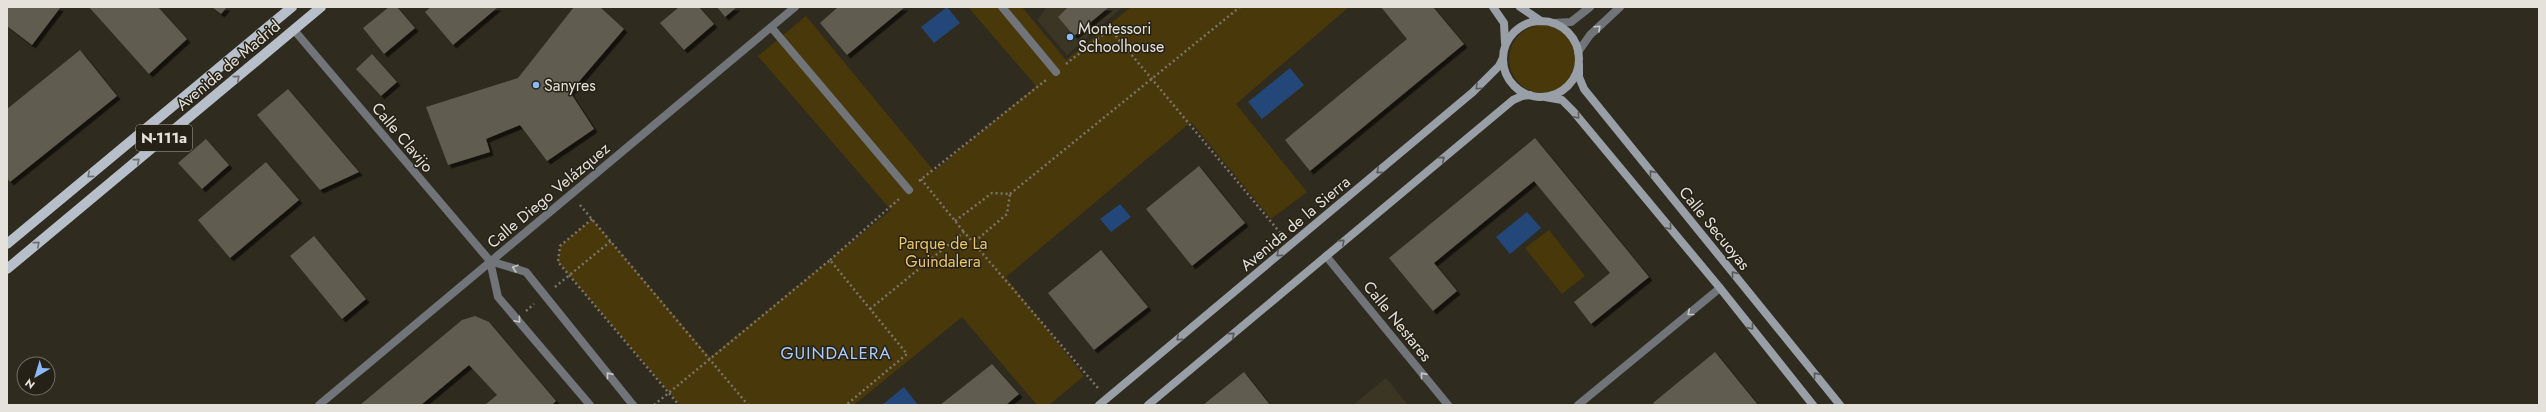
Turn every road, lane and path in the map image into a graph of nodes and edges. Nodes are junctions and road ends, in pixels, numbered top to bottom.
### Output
1 (292, 7) edge
2 (321, 7) edge
3 (795, 7) edge
4 (1002, 7) edge
5 (1240, 7) edge
6 (1493, 7) edge
7 (1520, 7) edge
8 (1590, 7) edge
9 (1620, 7) edge
10 (1541, 21) junction
11 (1554, 23) junction
12 (771, 27) junction
13 (294, 30) junction
14 (1504, 49) junction
15 (1578, 52) junction
16 (1503, 58) junction
17 (1579, 64) junction
18 (1056, 72) junction
19 (1152, 79) junction
20 (1530, 95) junction
21 (1545, 97) junction
22 (921, 179) junction
23 (909, 190) junction
24 (571, 194) junction
25 (1010, 194) junction
26 (592, 219) junction
27 (955, 221) junction
28 (964, 232) junction
29 (610, 241) junction
30 (974, 243) junction
31 (7, 244) edge
32 (1290, 245) junction
33 (1326, 256) junction
34 (830, 260) junction
35 (490, 262) junction
36 (7, 269) edge
37 (570, 274) junction
38 (1720, 288) junction
39 (545, 295) junction
40 (870, 309) junction
41 (516, 319) junction
42 (709, 359) junction
43 (669, 393) junction
44 (1107, 398) junction
45 (319, 405) edge
46 (590, 405) edge
47 (633, 405) edge
48 (654, 405) edge
49 (679, 405) edge
50 (748, 405) edge
51 (846, 405) edge
52 (1099, 405) edge
53 (1148, 405) edge
54 (1448, 405) edge
55 (1578, 405) edge
56 (1813, 405) edge
57 (1840, 405) edge

1 -> 31 main road, Avenida de Madrid / N-111a
2 - 13 main road, Avenida de Madrid / N-111a
3 - 12 street, Calle Diego Velázquez
4 - 18 street
5 - 19 path
6 - 14 main road
7 - 10 main road
8 - 11 street
15 -> 9 street
10 - 11 main road
10 - 14 main road
11 - 15 main road
12 - 23 street
12 - 24 street, Calle Diego Velázquez
13 - 35 street, Calle Clavijo
36 -> 13 main road, Avenida de Madrid / N-111a
14 - 16 main road
15 - 17 main road
16 - 20 main road
16 -> 32 main road, Avenida de la Sierra
17 - 21 main road
57 -> 17 main road, Calle Secuoyas
18 - 19 path
18 - 22 path
19 - 25 path
19 - 32 path
20 - 21 main road
33 -> 20 main road
21 -> 38 main road
22 - 23 path
22 - 27 path
23 - 34 path
24 - 26 path
24 - 35 street, Calle Diego Velázquez
25 - 27 path
25 - 30 path
26 - 29 path
26 - 37 path
27 - 28 path
28 - 30 path
28 - 40 path
29 - 37 path
29 - 42 path
30 - 44 path
32 -> 44 main road, Avenida de la Sierra
53 -> 33 main road
54 -> 33 street, Calle Nestares
34 - 40 path
34 - 42 path
39 -> 35 street
35 - 41 street, Calle Clavijo
35 - 45 street, Calle Diego Velázquez
37 - 39 path
37 - 43 path
38 -> 55 street
38 -> 56 main road
39 - 41 path
47 -> 39 street
40 - 51 path
41 -> 46 street, Calle Clavijo
42 - 43 path
42 - 50 path
43 - 48 path
43 - 49 path
44 - 52 main road, Avenida de la Sierra

